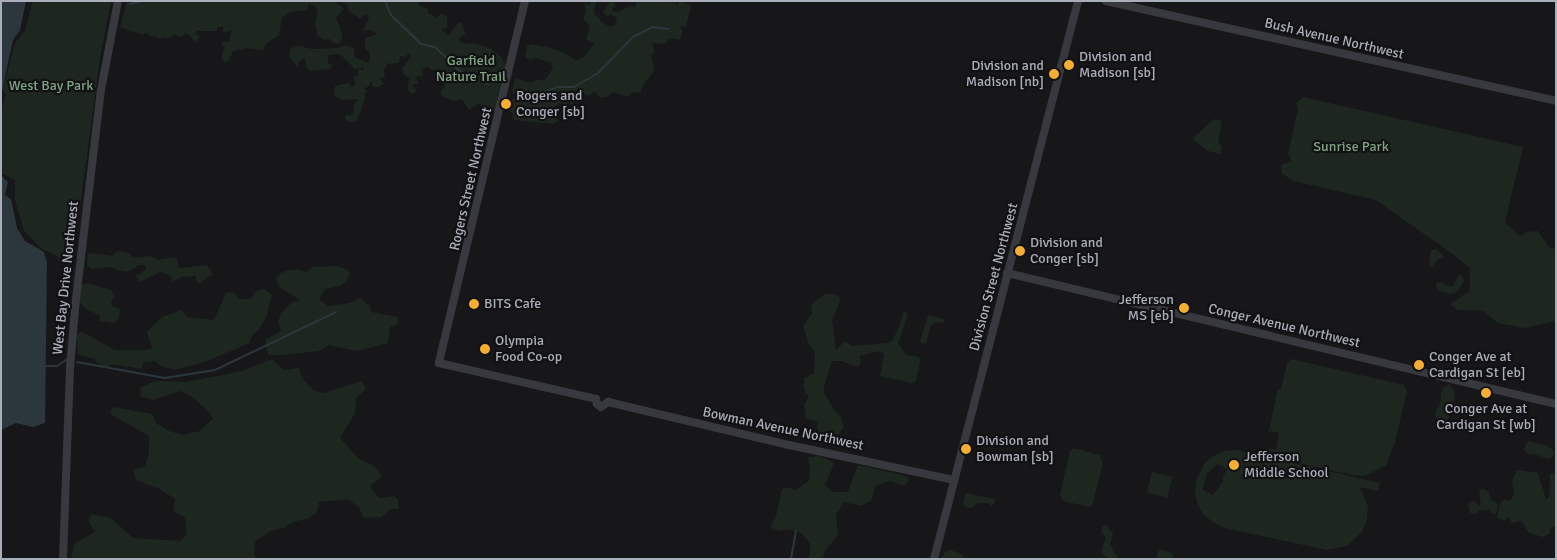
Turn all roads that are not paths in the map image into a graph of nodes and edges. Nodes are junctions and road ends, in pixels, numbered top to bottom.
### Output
1 (118, 1) edge
2 (525, 1) edge
3 (1078, 1) edge
4 (1106, 1) edge
5 (1556, 101) edge
6 (1007, 273) junction
7 (596, 399) joint
8 (1556, 404) edge
9 (953, 480) junction
10 (63, 559) edge
11 (934, 559) edge

1 - 10 street, West Bay Drive Northwest
2 - 7 street, Rogers Street Northwest
3 - 6 street, Division Street Northwest
4 - 5 street, Bush Avenue Northwest
6 - 8 street, Conger Avenue Northwest
6 - 9 street, Division Street Northwest
7 - 9 street, Bowman Avenue Northwest
9 - 11 street, Division Street Northwest

